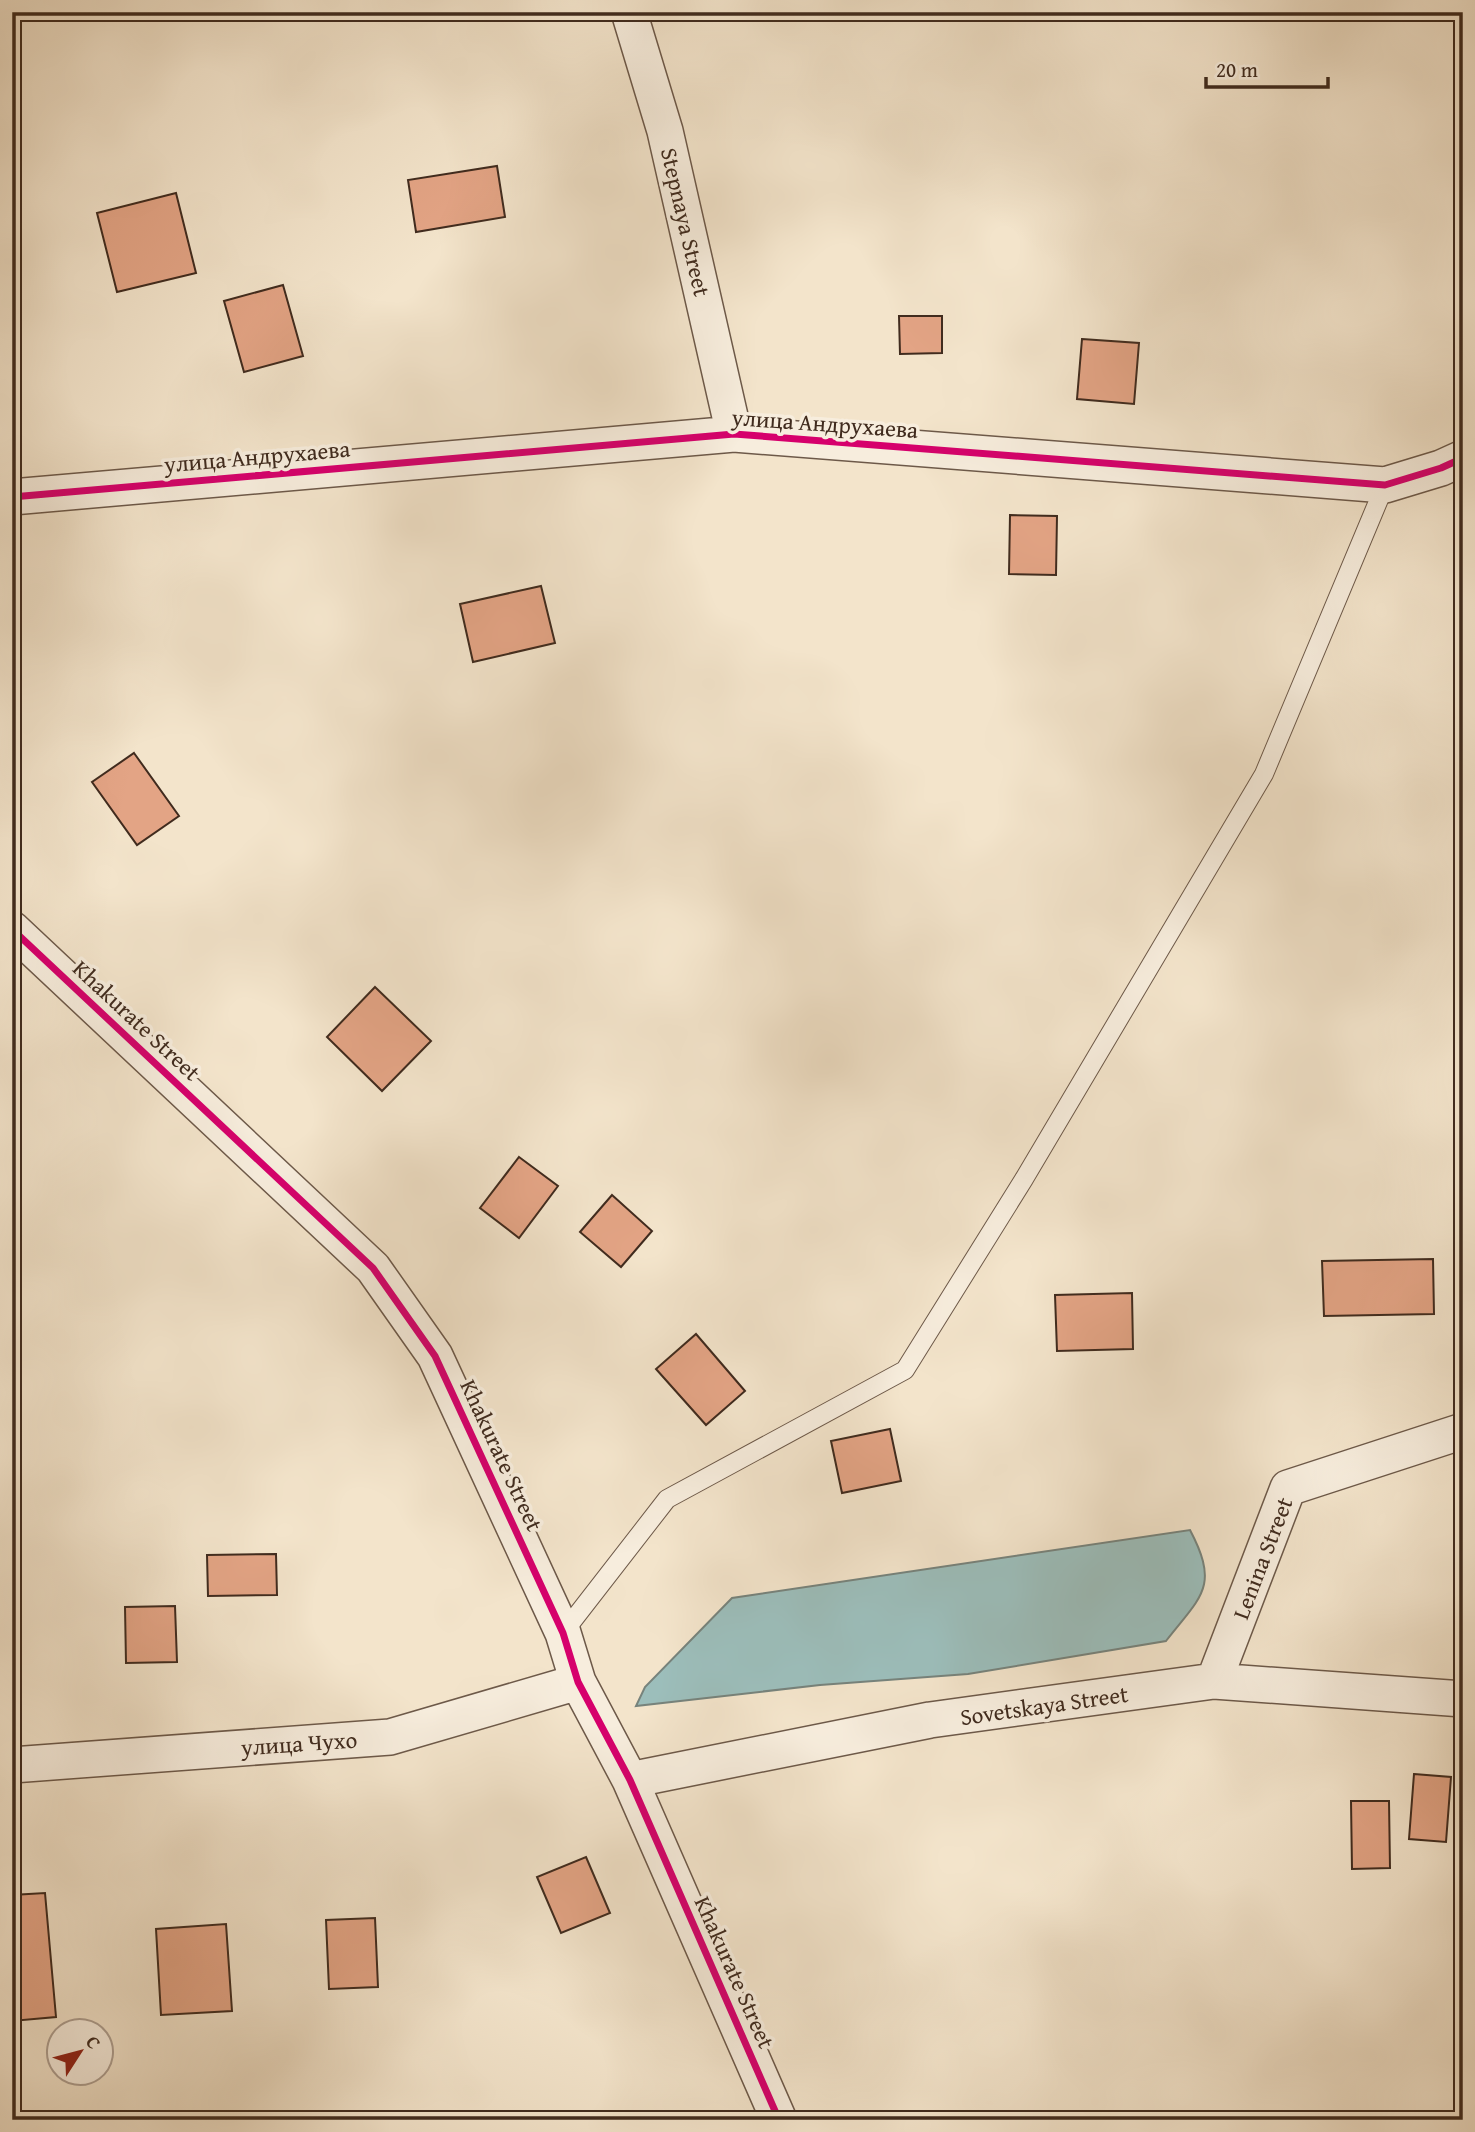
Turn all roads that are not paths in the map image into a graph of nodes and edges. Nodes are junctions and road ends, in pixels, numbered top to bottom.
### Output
1 (629, 12) edge
2 (734, 434) junction
3 (1463, 458) edge
4 (1385, 485) junction
5 (12, 497) edge
6 (12, 929) edge
7 (1463, 1431) edge
8 (563, 1633) junction
9 (1214, 1681) junction
10 (578, 1682) junction
11 (1463, 1699) edge
12 (12, 1765) edge
13 (630, 1780) junction
14 (779, 2120) edge

1 - 2 street, Stepnaya Street
2 - 4 street, улица Андрухаева
2 - 5 street, улица Андрухаева
3 - 4 street, улица Андрухаева
4 - 8 lane
6 - 8 street, Khakurate Street
7 - 9 street, Lenina Street
8 - 10 street, Khakurate Street
9 - 11 street, Sovetskaya Street
9 - 13 street, Sovetskaya Street
10 - 12 street, улица Чухо
10 - 13 street, Khakurate Street
13 - 14 street, Khakurate Street

